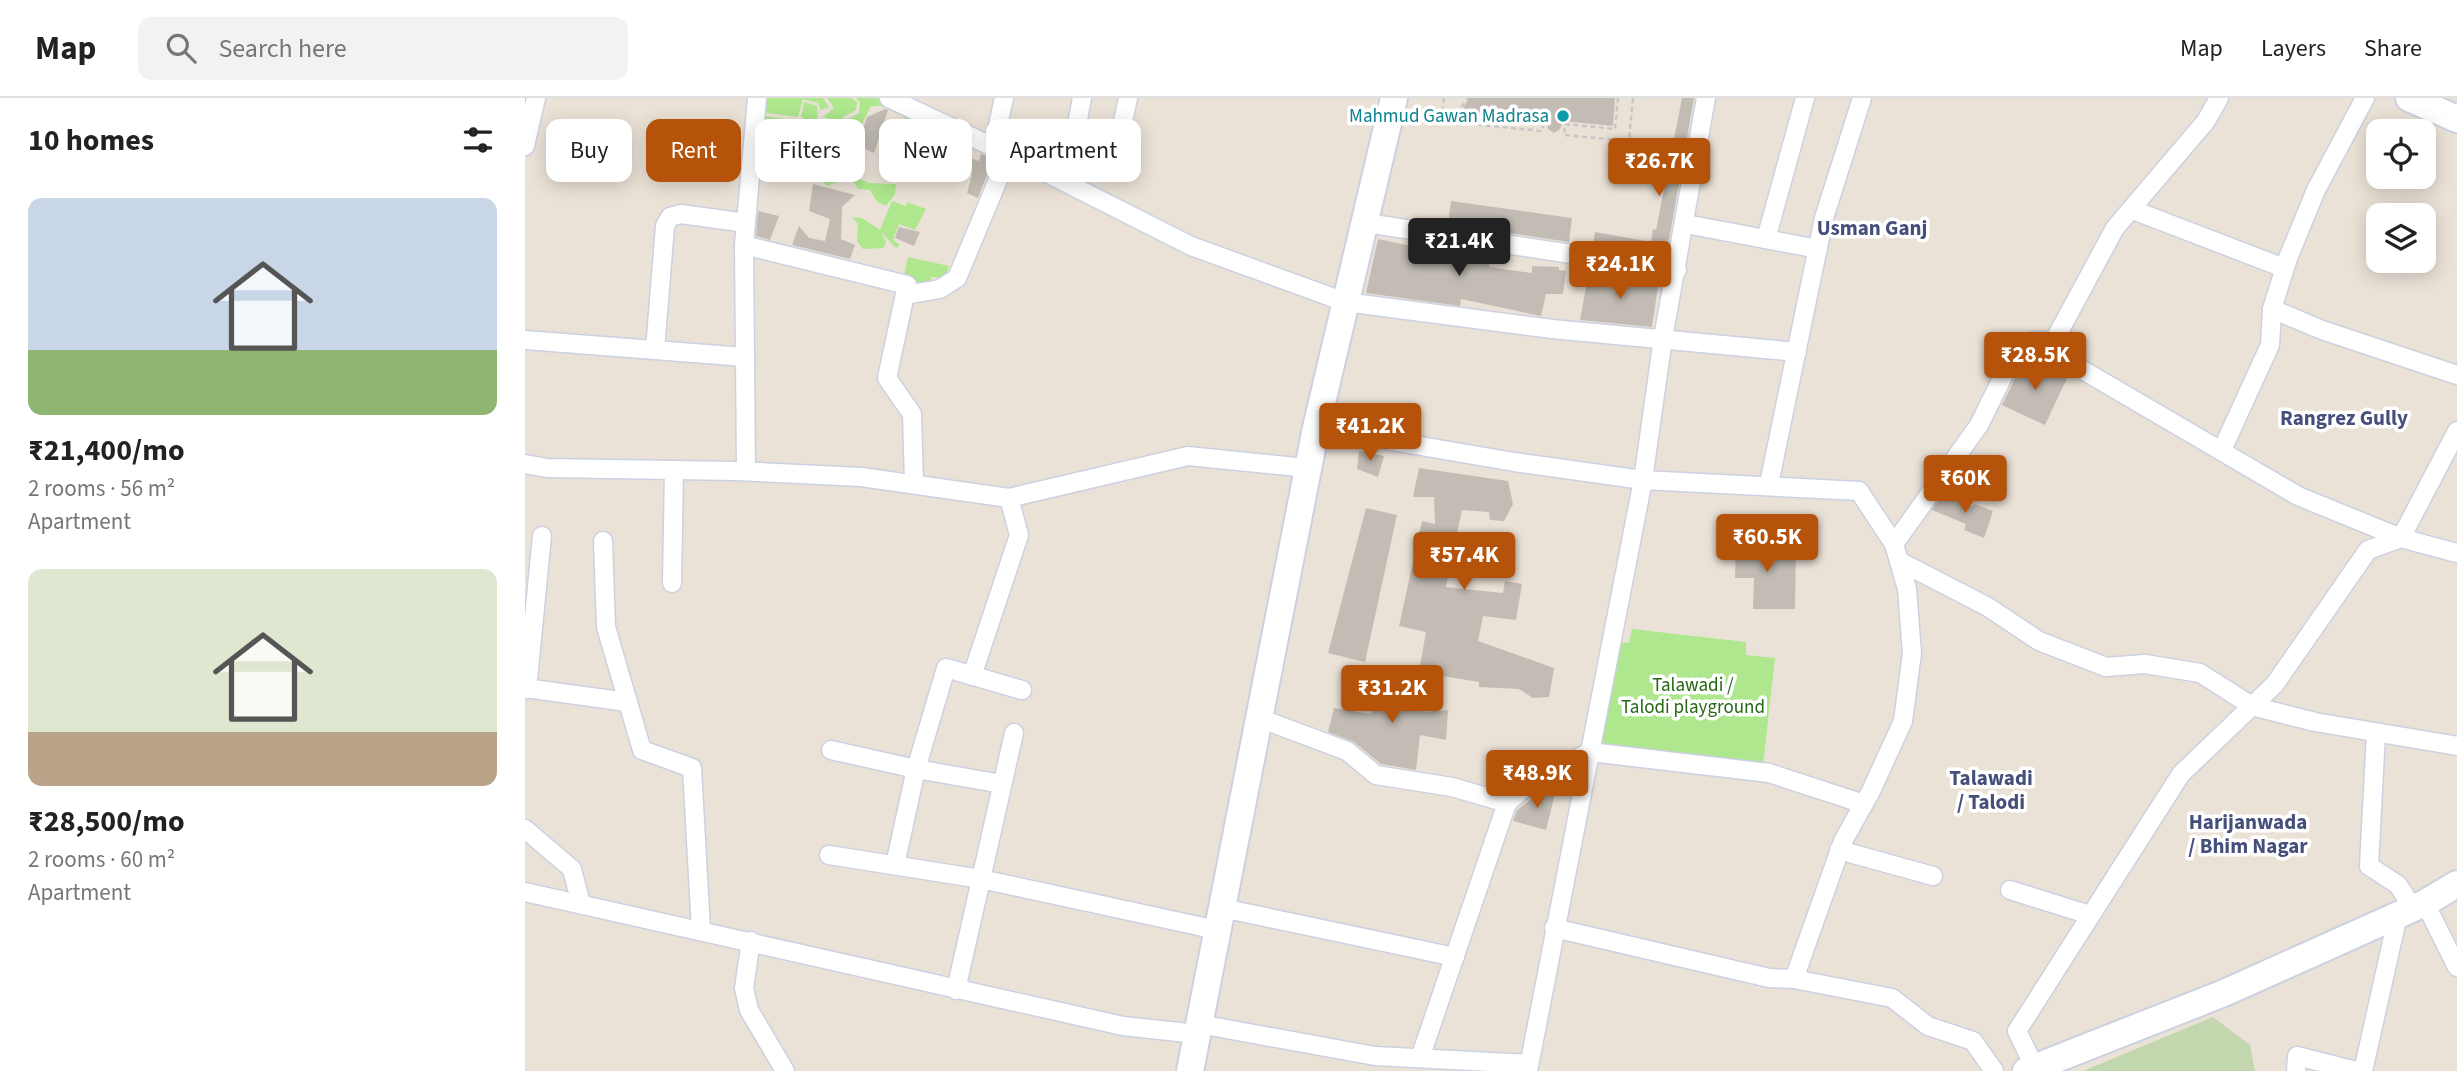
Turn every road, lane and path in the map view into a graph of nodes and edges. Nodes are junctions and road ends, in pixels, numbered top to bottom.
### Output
1 (536, 98) edge
2 (757, 98) edge
3 (889, 98) edge
4 (1004, 98) edge
5 (1082, 98) edge
6 (1128, 98) edge
7 (1394, 98) edge
8 (1444, 98) edge
9 (1468, 98) edge
10 (1618, 98) edge
11 (1633, 98) edge
12 (1706, 98) edge
13 (1805, 98) edge
14 (1862, 98) edge
15 (2219, 98) edge
16 (2365, 98) edge
17 (2409, 98) edge
18 (910, 103) edge
19 (1003, 119) edge
20 (1078, 119) edge
21 (1123, 119) edge
22 (2457, 119) edge
23 (986, 144) edge
24 (525, 146) edge
25 (991, 182) edge
26 (1062, 182) edge
27 (2133, 210) junction
28 (746, 223) junction
29 (1366, 223) junction
30 (1685, 224) junction
31 (1766, 239) junction
32 (744, 245) junction
33 (1818, 249) junction
34 (2284, 268) junction
35 (1677, 270) junction
36 (905, 295) junction
37 (1345, 302) junction
38 (2272, 309) junction
39 (1663, 338) junction
40 (525, 340) edge
41 (2033, 341) junction
42 (655, 350) junction
43 (1797, 352) junction
44 (745, 357) junction
45 (2457, 376) edge
46 (1316, 428) junction
47 (2457, 431) edge
48 (2222, 450) junction
49 (525, 464) edge
50 (1307, 468) junction
51 (674, 470) junction
52 (746, 471) junction
53 (1643, 480) junction
54 (914, 484) junction
55 (1769, 484) junction
56 (1009, 498) junction
57 (542, 536) dead end
58 (2401, 538) junction
59 (603, 541) dead end
60 (1896, 552) junction
61 (2457, 553) edge
62 (672, 583) dead end
63 (972, 676) junction
64 (526, 688) edge
65 (1022, 690) dead end
66 (627, 702) junction
67 (2252, 706) junction
68 (1259, 718) junction
69 (1014, 733) dead end
70 (2376, 733) junction
71 (2457, 746) edge
72 (831, 750) dead end
73 (1590, 752) junction
74 (916, 769) junction
75 (1002, 784) junction
76 (1507, 803) junction
77 (1864, 804) junction
78 (525, 829) edge
79 (1839, 850) junction
80 (829, 855) dead end
81 (895, 865) junction
82 (1933, 876) dead end
83 (981, 878) junction
84 (2457, 884) edge
85 (2010, 890) dead end
86 (525, 892) edge
87 (581, 904) junction
88 (2412, 909) junction
89 (2090, 915) junction
90 (1219, 919) junction
91 (1554, 928) junction
92 (701, 930) junction
93 (751, 941) junction
94 (1455, 957) junction
95 (2457, 967) edge
96 (1794, 979) junction
97 (956, 990) junction
98 (1198, 1029) junction
99 (1420, 1058) junction
100 (1528, 1068) edge
101 (2031, 1069) edge
102 (785, 1071) edge
103 (1191, 1071) edge
104 (1994, 1071) edge
105 (2296, 1071) edge
106 (2356, 1071) edge
107 (2363, 1071) edge

1 - 24 street
2 - 28 street
3 - 18 street
4 - 19 street
5 - 20 street
6 - 21 street
7 - 29 street
8 - 9 path
10 - 11 path
12 - 30 street
13 - 31 street
14 - 33 street
15 - 27 street
16 - 34 street
17 - 22 street
18 - 23 street
25 - 36 street
26 - 37 street
27 - 34 street
27 - 41 street
28 - 32 street
28 - 42 street
29 - 35 street
29 - 37 street
30 - 31 street
30 - 35 street
31 - 33 street
32 - 36 street
32 - 44 street
33 - 43 street
34 - 38 street
35 - 39 street
36 - 54 street
37 - 39 street
37 - 46 street
38 - 45 street
38 - 48 street
39 - 43 street
39 - 53 street
40 - 42 street
41 - 48 street
41 - 60 street
42 - 44 street
43 - 55 street
44 - 52 street
46 - 50 street
46 - 53 street
47 - 58 street
48 - 58 street
49 - 51 street
50 - 56 street
50 - 68 street
51 - 52 street
51 - 62 street
52 - 54 street
53 - 55 street
53 - 73 street
54 - 56 street
55 - 60 street
56 - 63 street
57 - 64 street
58 - 61 street
58 - 67 street
59 - 66 street
60 - 67 street
60 - 77 street
63 - 65 street
63 - 74 street
64 - 66 street
66 - 92 street
67 - 70 street
67 - 89 street
68 - 76 street
68 - 90 street
69 - 75 street
70 - 71 street
70 - 88 street
72 - 74 street
73 - 76 street
73 - 77 street
73 - 91 street
74 - 75 street
74 - 81 street
75 - 83 street
76 - 94 street
77 - 79 street
78 - 87 street
79 - 82 street
79 - 96 street
80 - 81 street
81 - 83 street
83 - 90 street
83 - 97 street
84 - 88 street
85 - 89 street
86 - 87 street
87 - 92 street
88 - 95 street
88 - 101 street
88 - 107 street
89 - 101 street
90 - 94 street
90 - 98 street
91 - 96 street
91 - 100 street
92 - 93 street
93 - 97 street
93 - 102 street
94 - 99 street
96 - 104 street
97 - 98 street
98 - 99 street
98 - 103 street
99 - 100 street
105 - 106 street

